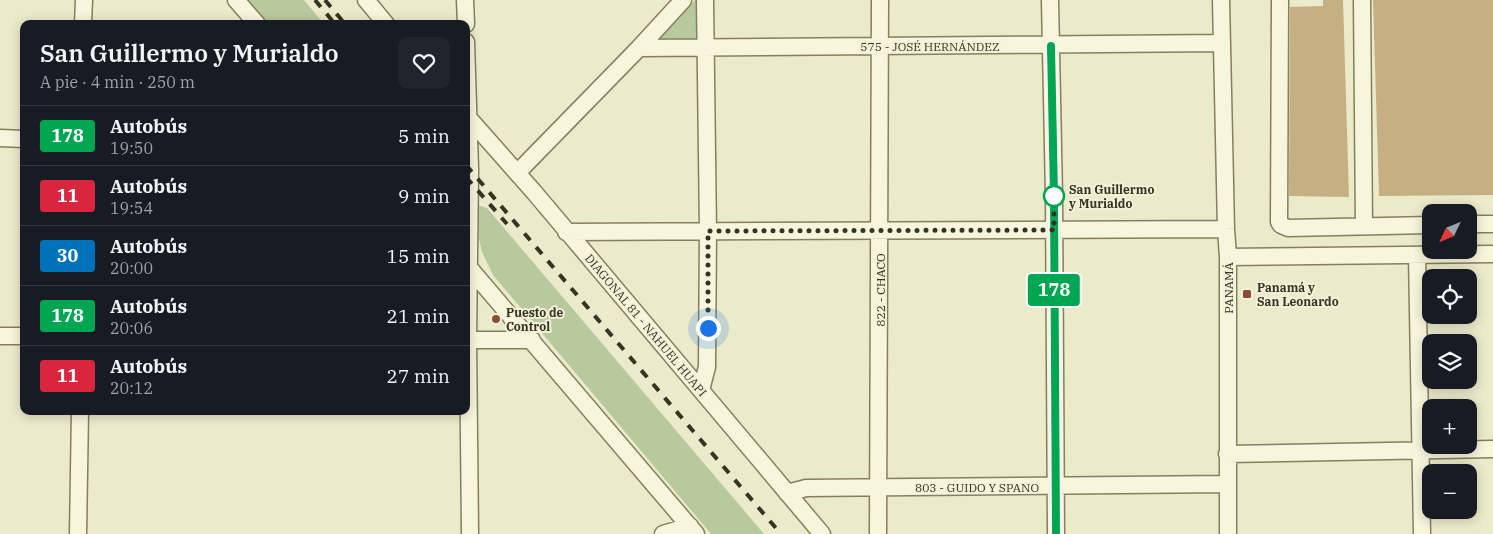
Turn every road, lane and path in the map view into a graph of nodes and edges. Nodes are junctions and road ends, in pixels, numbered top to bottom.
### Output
1 (84, 0) edge
2 (236, 0) edge
3 (366, 0) edge
4 (465, 0) edge
5 (683, 0) edge
6 (705, 0) edge
7 (880, 0) edge
8 (1050, 0) edge
9 (1220, 0) edge
10 (1280, 0) edge
11 (1362, 0) edge
12 (83, 20) edge
13 (254, 20) edge
14 (383, 20) edge
15 (466, 20) edge
16 (1221, 43) junction
17 (881, 46) junction
18 (1051, 46) junction
19 (639, 48) junction
20 (706, 48) junction
21 (470, 119) edge
22 (0, 138) edge
23 (20, 139) edge
24 (517, 173) junction
25 (1478, 224) edge
26 (1493, 224) edge
27 (1422, 225) edge
28 (1364, 226) junction
29 (1226, 229) junction
30 (1054, 230) junction
31 (708, 231) junction
32 (880, 231) junction
33 (566, 232) junction
34 (1493, 254) edge
35 (1417, 255) junction
36 (1228, 257) junction
37 (470, 267) edge
38 (0, 336) edge
39 (20, 336) edge
40 (470, 340) edge
41 (532, 340) junction
42 (701, 390) junction
43 (80, 415) edge
44 (468, 415) edge
45 (1493, 449) edge
46 (1421, 451) junction
47 (1227, 454) junction
48 (1227, 484) junction
49 (1056, 487) junction
50 (879, 488) junction
51 (787, 493) junction
52 (693, 530) edge
53 (78, 534) edge
54 (470, 534) edge
55 (663, 534) edge
56 (822, 534) edge
57 (878, 534) edge
58 (1056, 534) edge
59 (1228, 534) edge
60 (1422, 534) edge

1 - 12 street
2 - 13 street
3 - 14 street
4 - 15 street
5 - 19 street
6 - 20 street
7 - 17 street, 822 - CHACO
8 - 18 street
9 - 16 street, PANAMÁ
10 - 28 street
11 - 28 street
16 - 18 street, 575 - JOSÉ HERNÁNDEZ
16 - 29 street, PANAMÁ
17 - 18 street, 575 - JOSÉ HERNÁNDEZ
17 - 20 street, 575 - JOSÉ HERNÁNDEZ
17 - 32 street, 822 - CHACO
18 - 30 street
19 - 20 street, 575 - JOSÉ HERNÁNDEZ
19 - 24 street
20 - 31 street
21 - 24 street, DIAGONAL 81 - NAHUEL HUAPI
22 - 23 street
24 - 33 street, DIAGONAL 81 - NAHUEL HUAPI
25 - 26 street
27 - 28 street
29 - 30 street
29 - 36 street, PANAMÁ
30 - 32 street
30 - 49 street
31 - 32 street
31 - 33 street
31 - 42 street
32 - 50 street, 822 - CHACO
33 - 42 street, DIAGONAL 81 - NAHUEL HUAPI
34 - 35 street
35 - 36 street
35 - 46 street
36 - 47 street, PANAMÁ
37 - 41 street
38 - 39 street
40 - 41 street
41 - 52 street
42 - 51 street, DIAGONAL 81 - NAHUEL HUAPI
43 - 53 street
44 - 54 street
45 - 46 street
46 - 47 street
46 - 60 street
47 - 48 street, PANAMÁ
48 - 49 street, 803 - GUIDO Y SPANO
48 - 59 street, PANAMÁ
49 - 50 street, 803 - GUIDO Y SPANO
49 - 58 street
50 - 51 street, 803 - GUIDO Y SPANO
50 - 57 street, 822 - CHACO
51 - 56 street, DIAGONAL 81 - NAHUEL HUAPI
52 - 55 street

